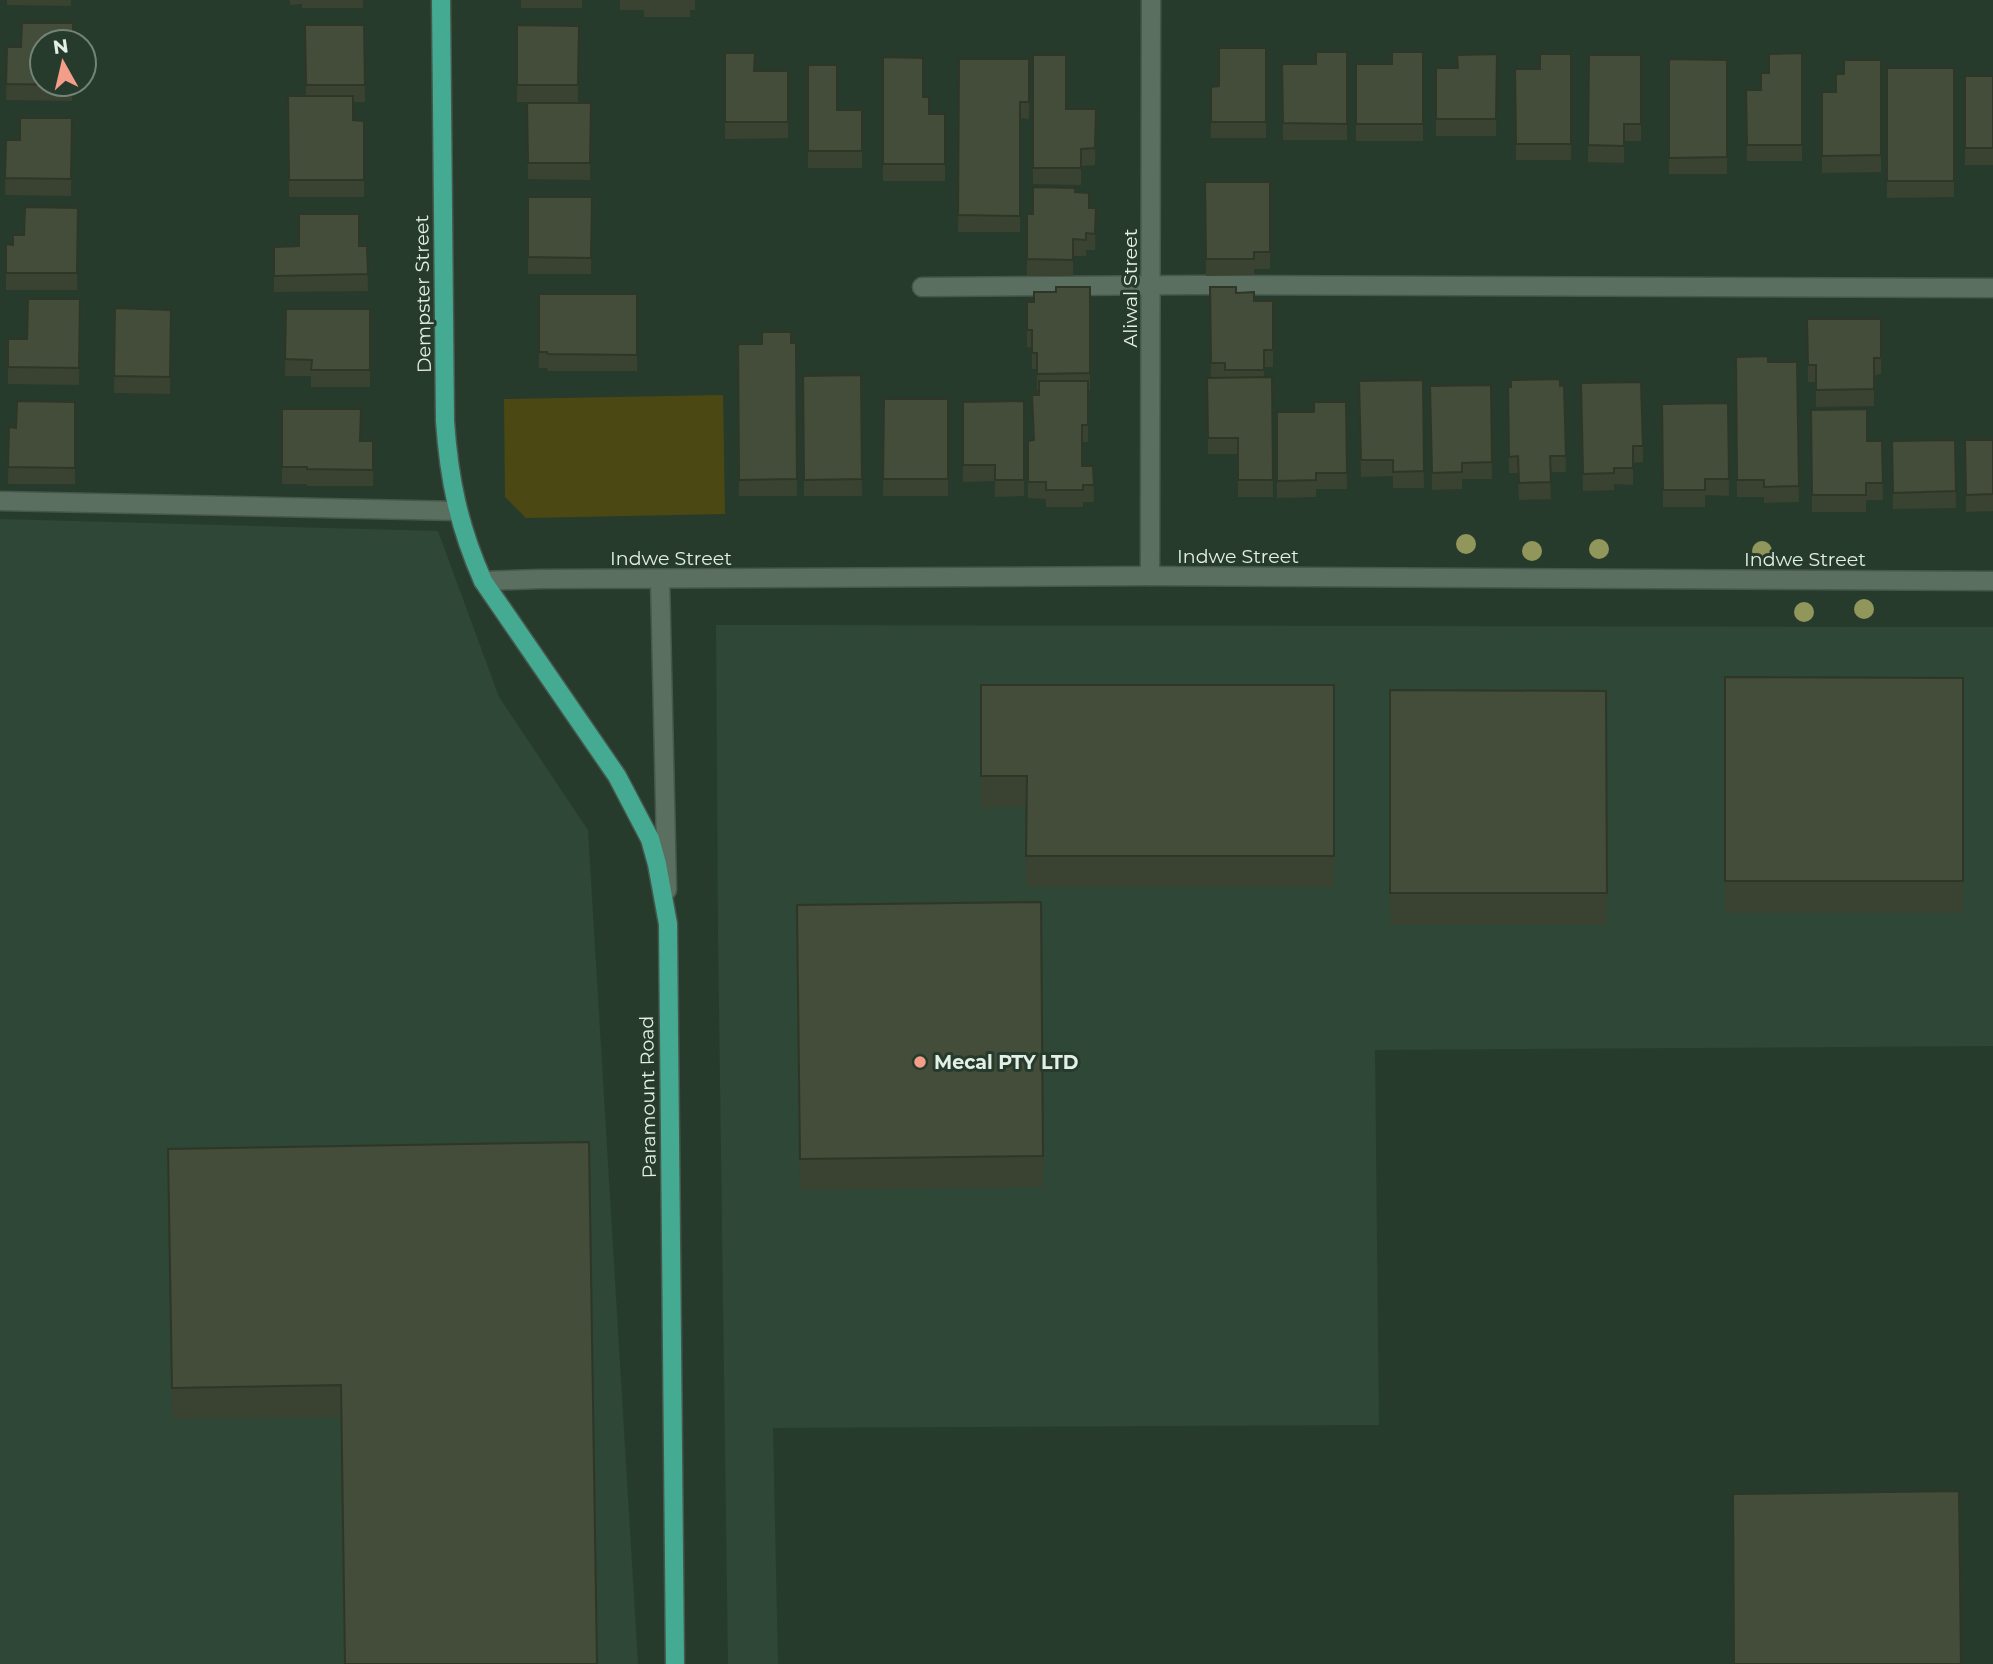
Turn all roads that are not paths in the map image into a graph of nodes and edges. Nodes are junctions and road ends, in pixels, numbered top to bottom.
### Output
1 (441, 0) edge
2 (1151, 0) edge
3 (1152, 286) junction
4 (922, 287) dead end
5 (1993, 288) edge
6 (0, 501) edge
7 (457, 511) junction
8 (1150, 576) junction
9 (660, 579) junction
10 (483, 581) junction
11 (1993, 581) edge
12 (668, 924) junction
13 (674, 1664) edge

1 - 7 main road, Dempster Street
2 - 3 street, Aliwal Street
3 - 4 street
3 - 5 street
3 - 8 street, Aliwal Street
6 - 7 street
7 - 10 main road, Dempster Street
8 - 9 street, Indwe Street
8 - 11 street, Indwe Street
9 - 10 street, Indwe Street
9 - 12 street
10 - 12 main road, Paramount Road
12 - 13 main road, Paramount Road

